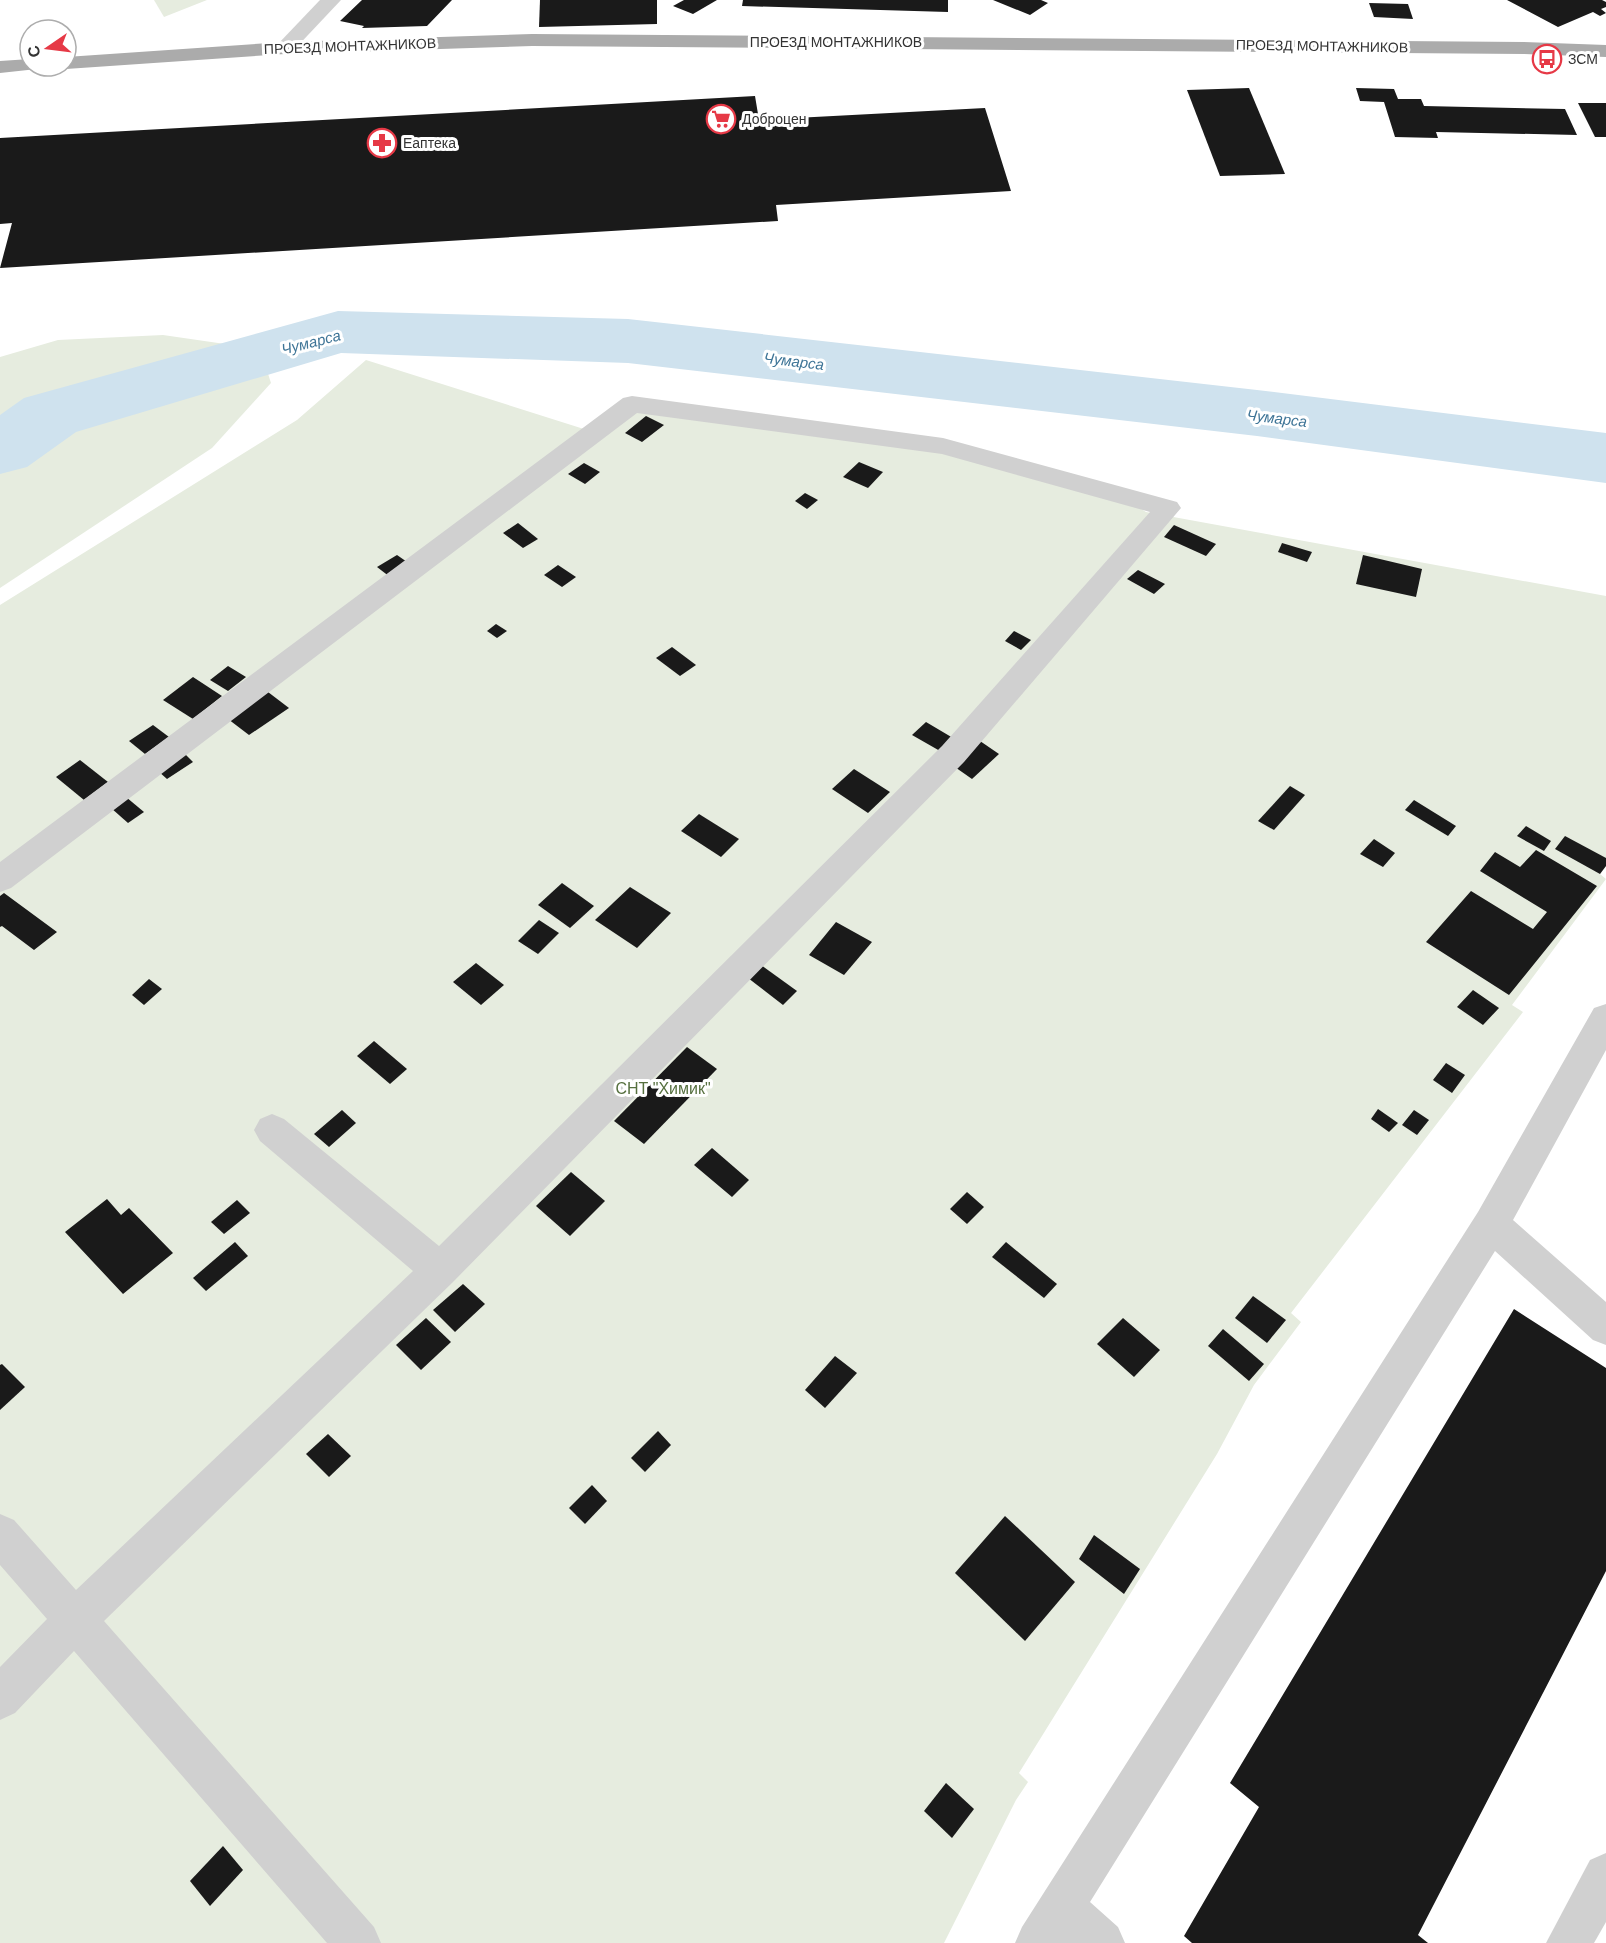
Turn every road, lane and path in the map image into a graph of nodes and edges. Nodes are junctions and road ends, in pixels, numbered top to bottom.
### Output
1 (331, 0) edge
2 (285, 48) junction
3 (1606, 51) edge
4 (78, 62) edge
5 (18, 66) edge
6 (0, 67) edge
7 (0, 879) edge
8 (1606, 1018) edge
9 (272, 1130) dead end
10 (1491, 1224) junction
11 (440, 1270) junction
12 (1606, 1327) edge
13 (0, 1533) edge
14 (74, 1621) junction
15 (0, 1698) edge
16 (1606, 1876) edge
17 (1050, 1925) edge
18 (358, 1943) edge
19 (1102, 1943) edge
20 (1569, 1943) edge

1 - 2 street
2 - 3 main road, ПРОЕЗД МОНТАЖНИКОВ
2 - 4 main road, ПРОЕЗД МОНТАЖНИКОВ
5 - 6 main road
7 - 11 street
8 - 10 street
9 - 11 street
10 - 12 street
10 - 17 street
11 - 14 street
13 - 14 street
14 - 15 street
14 - 18 street
16 - 20 street
17 - 19 street

